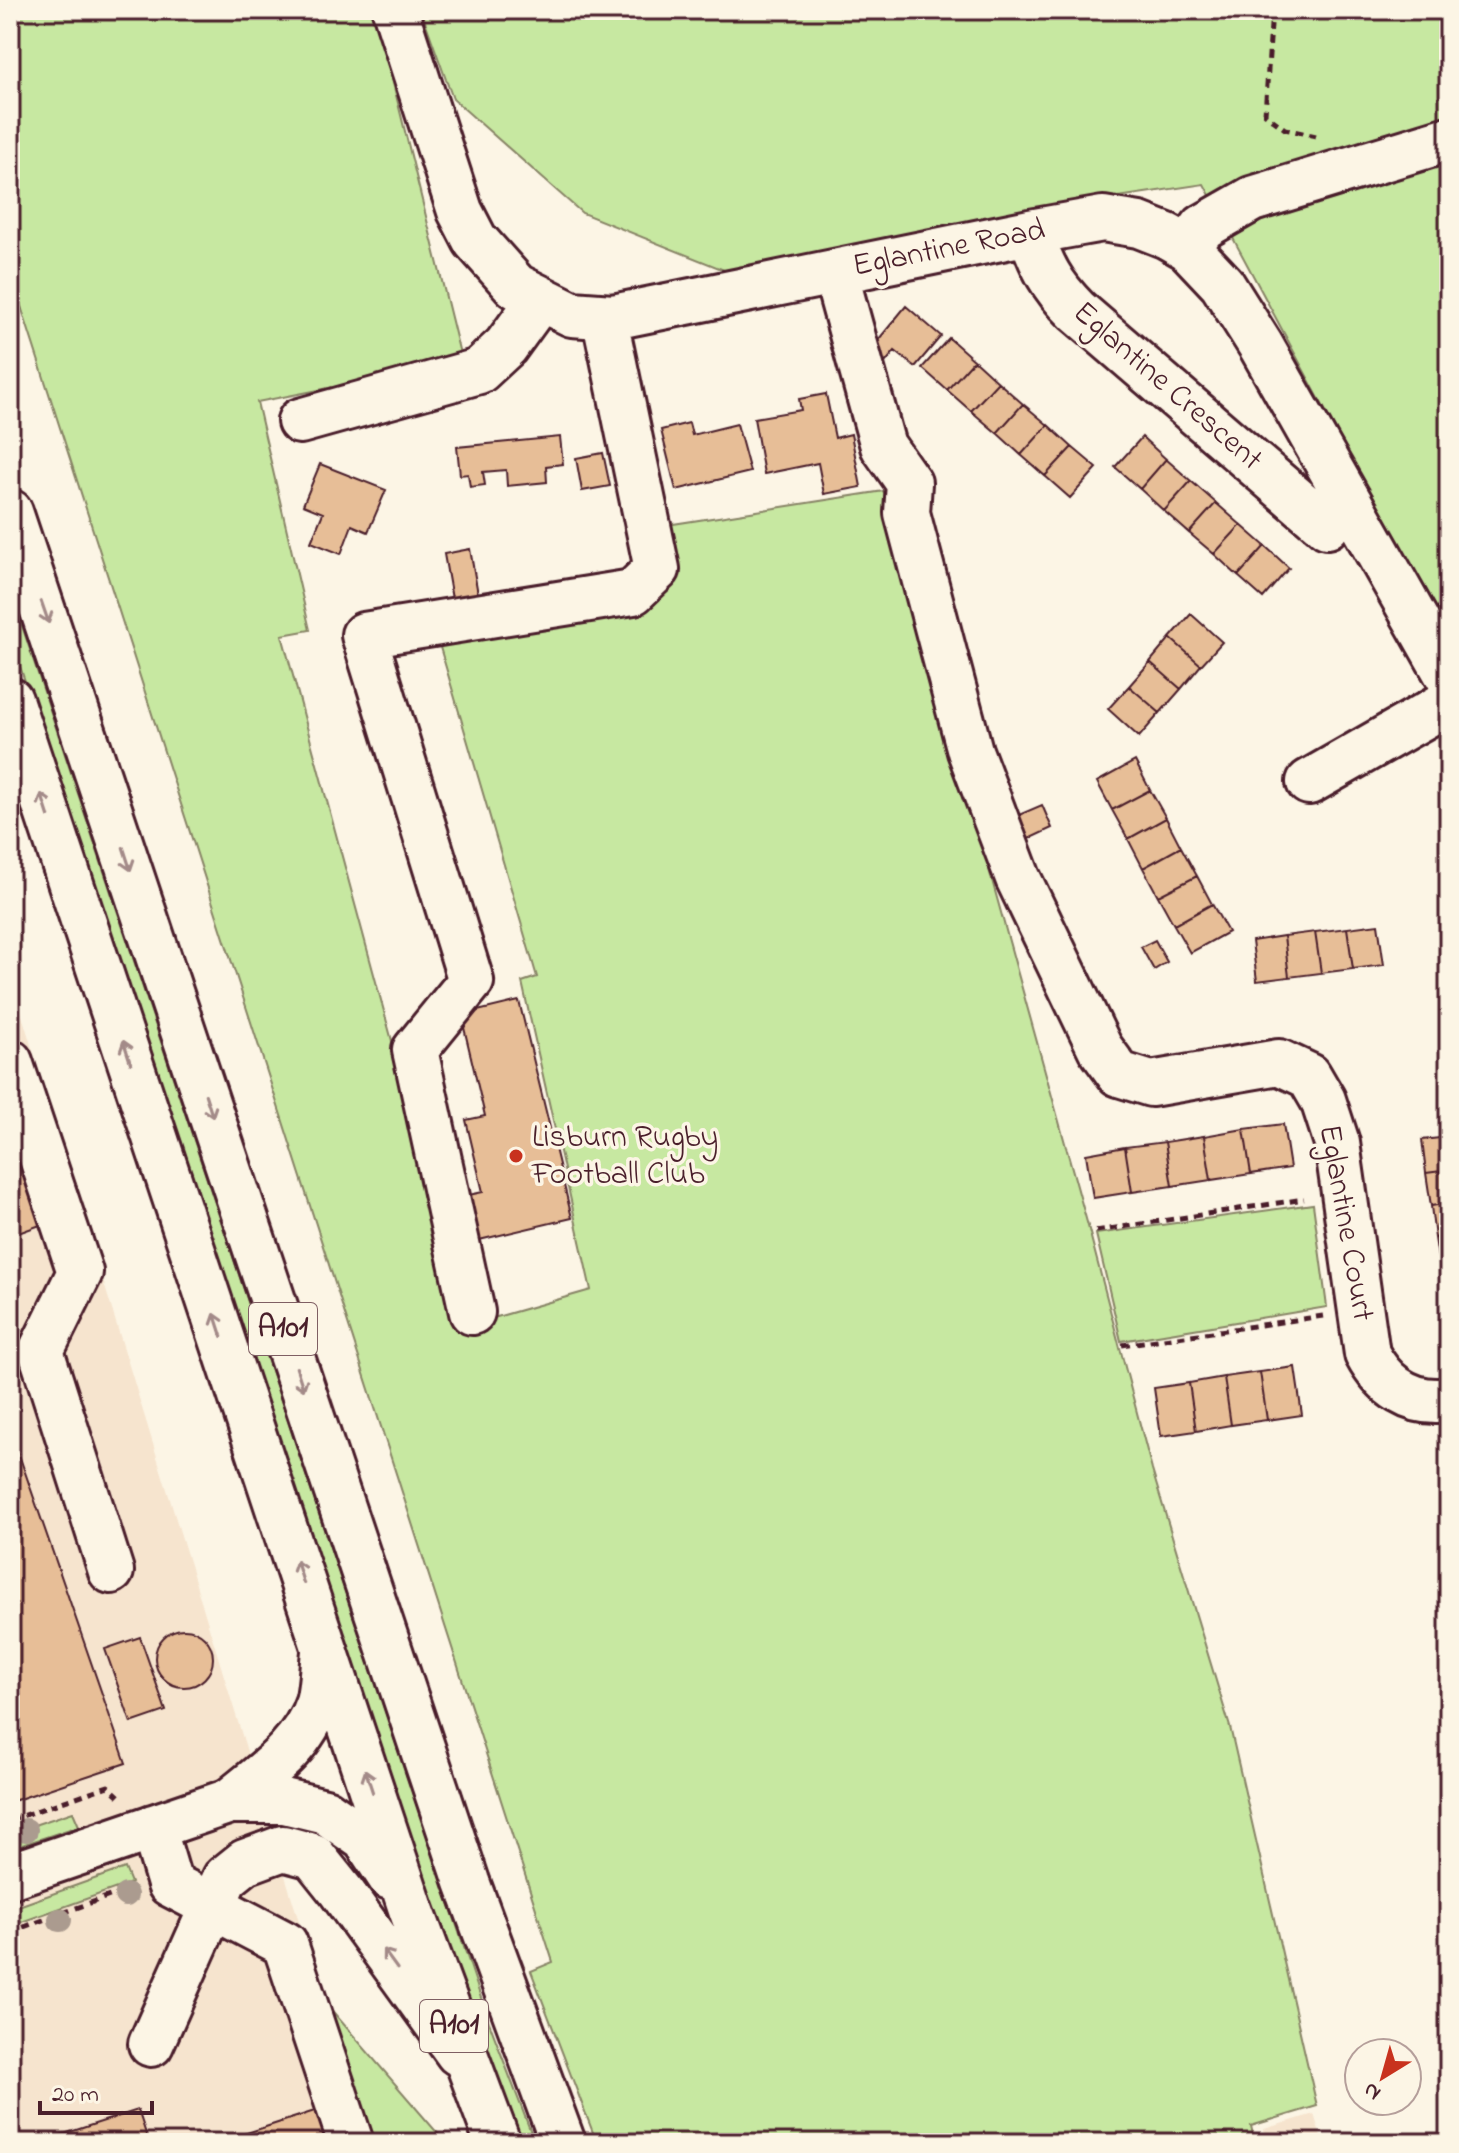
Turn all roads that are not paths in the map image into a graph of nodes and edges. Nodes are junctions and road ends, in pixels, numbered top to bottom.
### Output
1 (395, 10) edge
2 (1449, 139) edge
3 (1030, 232) junction
4 (1188, 248) junction
5 (835, 272) junction
6 (540, 299) junction
7 (613, 317) junction
8 (300, 421) dead end
9 (10, 512) edge
10 (1327, 526) dead end
11 (1449, 678) edge
12 (10, 700) edge
13 (1449, 702) edge
14 (1309, 782) dead end
15 (10, 1062) edge
16 (472, 1312) dead end
17 (1449, 1400) edge
18 (111, 1571) dead end
19 (325, 1646) junction
20 (230, 1801) junction
21 (153, 1827) junction
22 (10, 1876) edge
23 (212, 1906) junction
24 (411, 1909) junction
25 (151, 2044) dead end
26 (468, 2068) junction
27 (351, 2143) edge
28 (498, 2143) edge
29 (563, 2143) edge

1 - 6 main road, Eglantine Road
2 - 4 main road
3 - 4 main road, Eglantine Road
3 - 5 main road, Eglantine Road
3 - 10 main road, Eglantine Crescent
4 - 11 main road, Eglantine Road
5 - 7 main road, Eglantine Road
5 - 17 main road, Eglantine Court
6 - 7 main road, Eglantine Road
6 - 8 main road
7 - 16 main road
9 -> 29 main road, A101
19 -> 12 main road, A101
13 - 14 main road
15 - 18 main road
19 - 20 main road
24 -> 19 main road, A101
20 - 21 main road
20 - 24 main road
21 - 22 main road
21 - 23 main road
23 - 25 main road
26 -> 23 main road
23 - 27 main road
24 - 26 main road, A101
26 - 28 main road, A101

